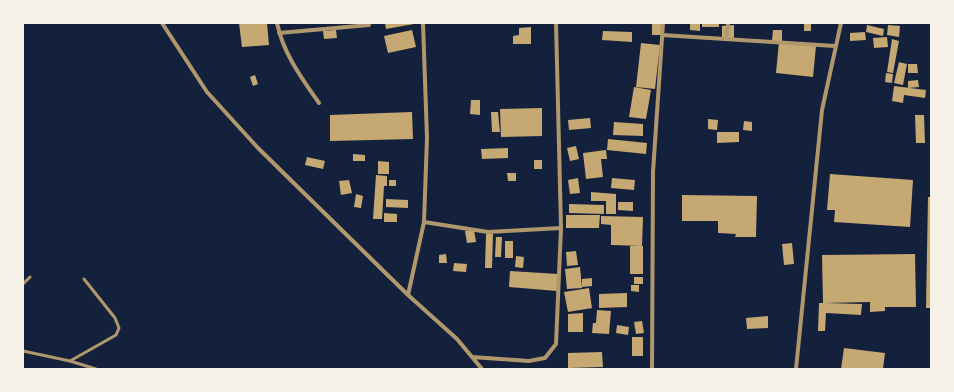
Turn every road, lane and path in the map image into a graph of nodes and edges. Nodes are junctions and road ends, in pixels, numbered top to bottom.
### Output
1 (162, 23) edge
2 (277, 23) edge
3 (423, 23) edge
4 (556, 23) edge
5 (663, 23) edge
6 (728, 23) edge
7 (841, 23) edge
8 (369, 25) dead end
9 (279, 33) junction
10 (662, 35) junction
11 (726, 39) junction
12 (835, 46) junction
13 (319, 103) dead end
14 (424, 222) junction
15 (561, 228) junction
16 (30, 277) dead end
17 (84, 279) dead end
18 (23, 284) edge
19 (408, 295) junction
20 (23, 351) edge
21 (472, 357) junction
22 (70, 360) junction
23 (96, 369) edge
24 (482, 369) edge
25 (652, 369) edge
26 (796, 369) edge

1 - 19 street
2 - 9 street
3 - 14 street
4 - 15 street
5 - 10 street
6 - 11 street
7 - 12 street
8 - 9 street
9 - 13 street
10 - 11 street
10 - 25 street
11 - 12 street
12 - 26 street
14 - 15 street
14 - 19 street
15 - 21 street
16 - 18 lane
17 - 22 lane
19 - 21 street
20 - 22 lane
21 - 24 street
22 - 23 lane

